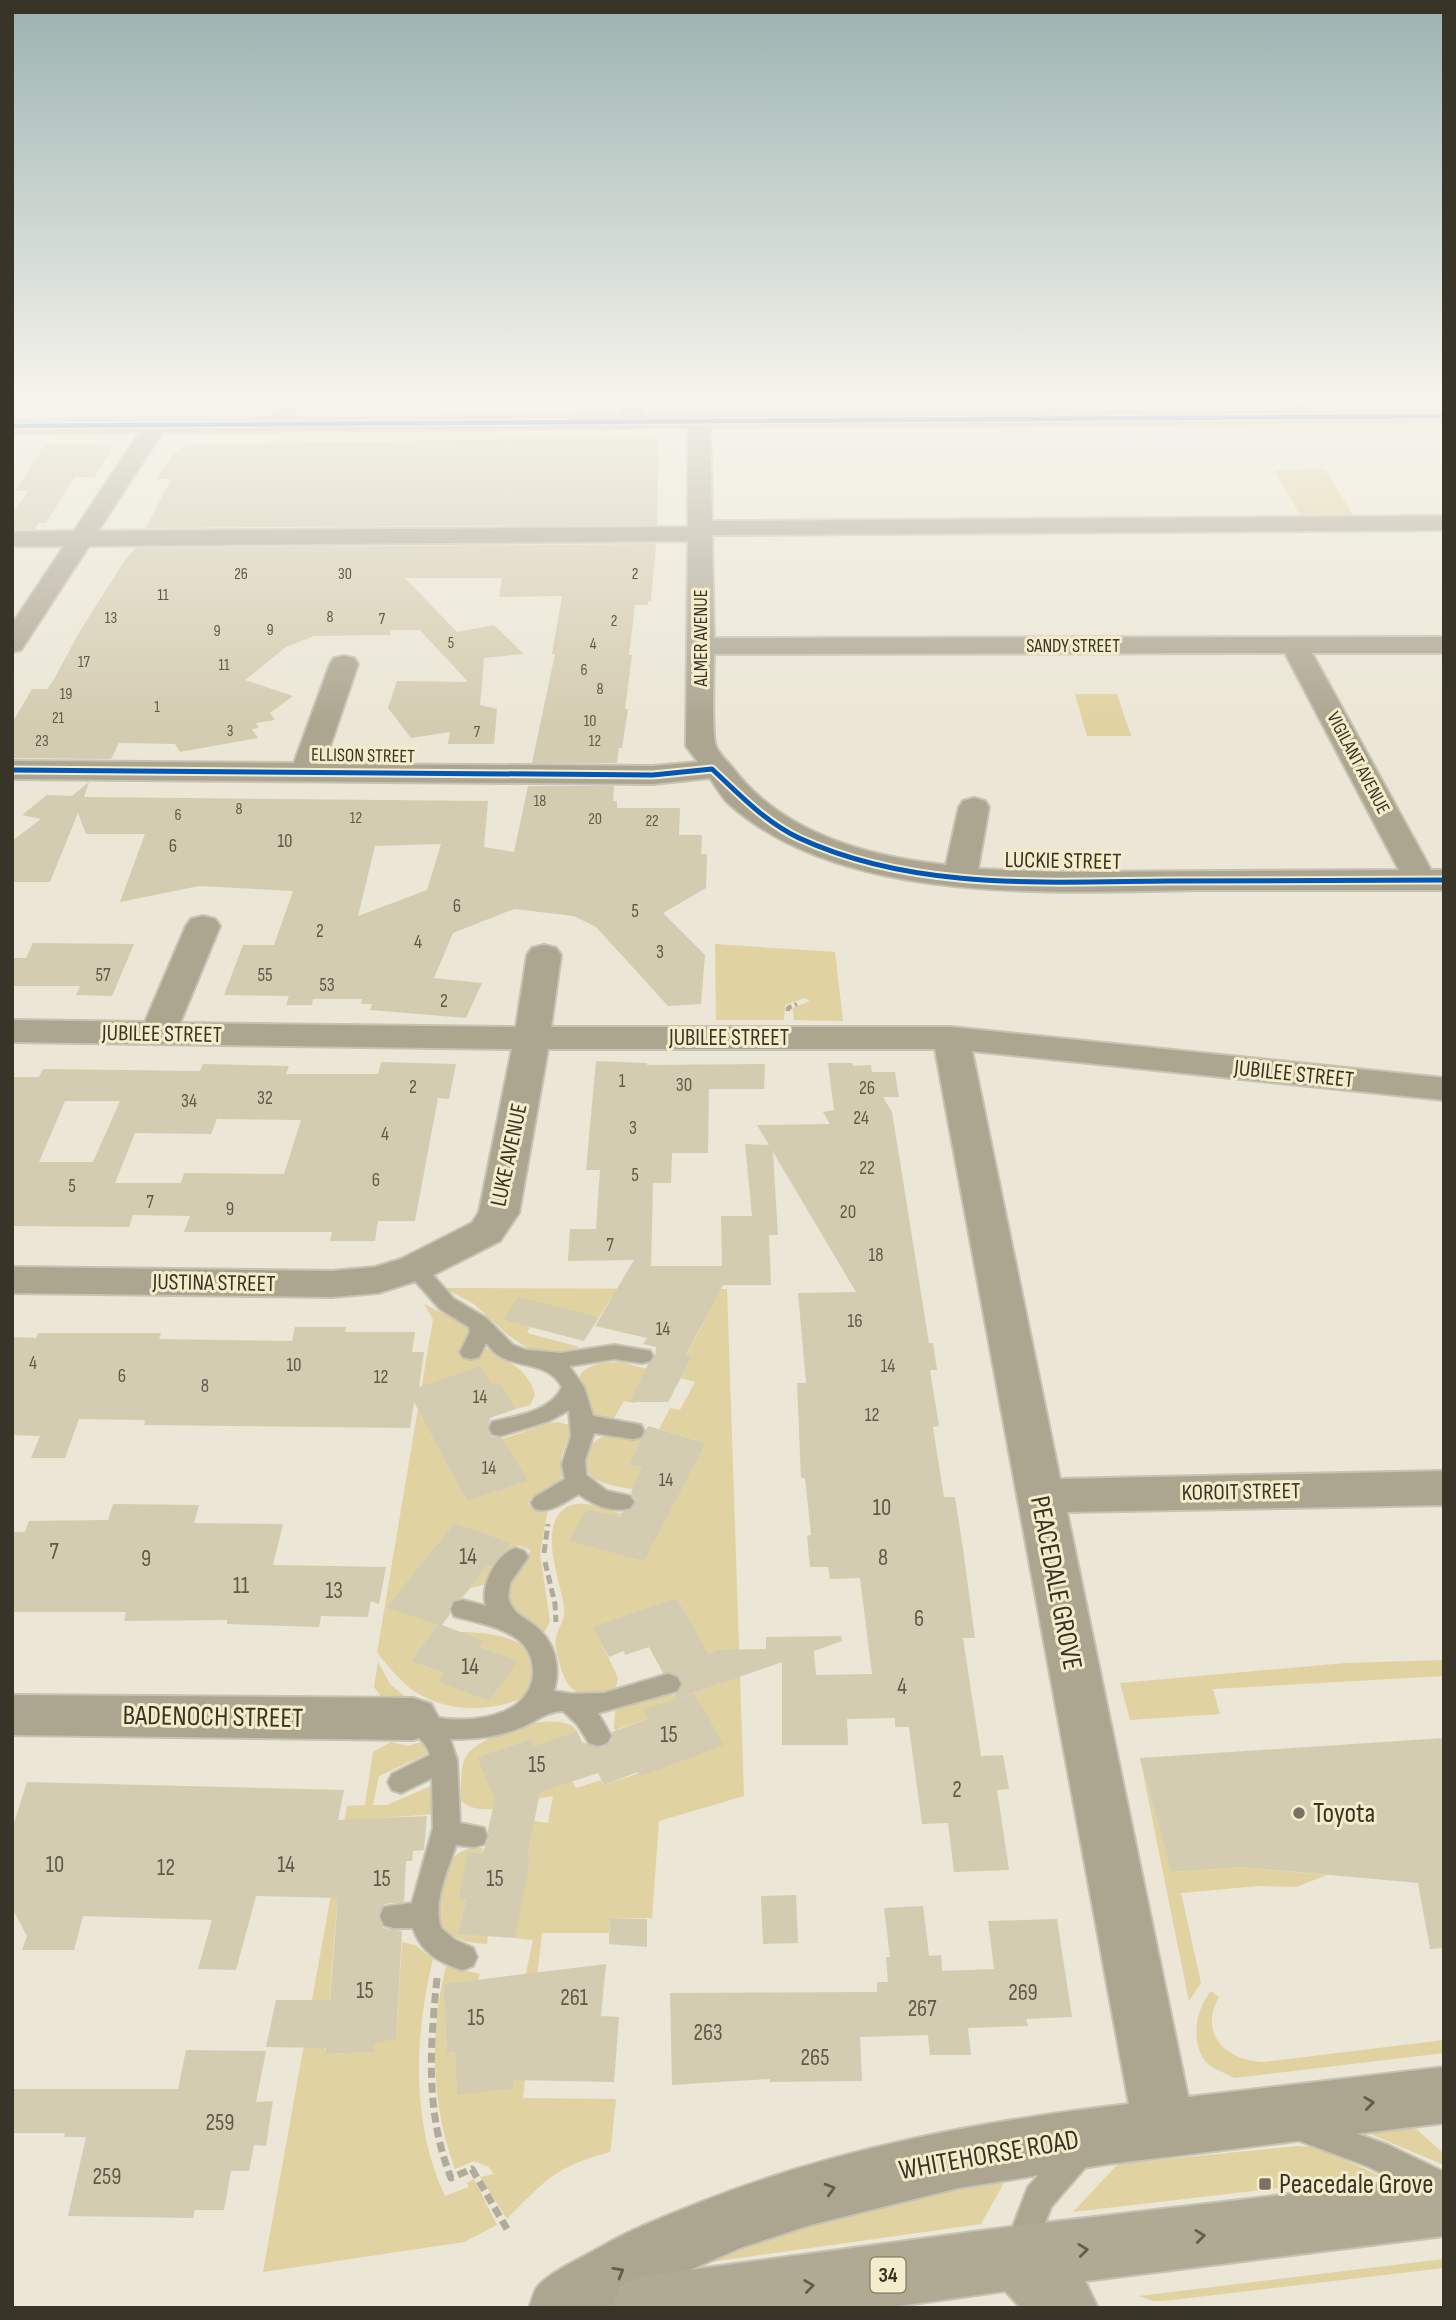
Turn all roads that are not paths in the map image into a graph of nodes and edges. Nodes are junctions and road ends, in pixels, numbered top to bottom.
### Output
1 (101, 509) edge
2 (699, 509) edge
3 (1444, 523) edge
4 (699, 531) junction
5 (82, 538) junction
6 (12, 539) edge
7 (12, 644) edge
8 (1444, 645) edge
9 (701, 646) junction
10 (1295, 646) junction
11 (344, 664) dead end
12 (12, 769) edge
13 (712, 769) junction
14 (306, 772) junction
15 (974, 807) dead end
16 (960, 877) junction
17 (1432, 880) edge
18 (203, 926) dead end
19 (544, 955) dead end
20 (12, 1031) edge
21 (158, 1034) junction
22 (532, 1038) junction
23 (951, 1038) junction
24 (1444, 1089) edge
25 (415, 1268) junction
26 (12, 1280) edge
27 (479, 1323) junction
28 (471, 1352) dead end
29 (642, 1356) dead end
30 (541, 1360) junction
31 (572, 1389) junction
32 (580, 1418) junction
33 (499, 1428) dead end
34 (633, 1431) dead end
35 (1444, 1488) edge
36 (1039, 1496) junction
37 (622, 1502) dead end
38 (516, 1557) dead end
39 (463, 1609) dead end
40 (510, 1624) junction
41 (668, 1684) dead end
42 (575, 1703) junction
43 (532, 1709) junction
44 (12, 1715) edge
45 (421, 1723) junction
46 (598, 1736) dead end
47 (444, 1760) junction
48 (401, 1782) dead end
49 (445, 1833) junction
50 (474, 1836) dead end
51 (424, 1915) junction
52 (394, 1916) dead end
53 (451, 1951) road end
54 (1444, 2095) edge
55 (1264, 2117) junction
56 (1164, 2127) junction
57 (1091, 2138) junction
58 (1444, 2189) edge
59 (1444, 2206) edge
60 (1017, 2258) junction
61 (755, 2301) edge
62 (561, 2308) edge
63 (644, 2308) edge
64 (1066, 2308) edge

1 - 5 street
2 - 4 street, ALMER AVENUE
3 - 4 street
4 - 5 street
4 - 9 street, ALMER AVENUE
5 - 6 street
5 - 7 street
8 - 10 street, SANDY STREET
9 - 10 street, SANDY STREET
9 - 13 street, ALMER AVENUE
10 - 17 street, VIGILANT AVENUE
11 - 14 street
12 - 14 street, ELLISON STREET
13 - 14 street, ELLISON STREET
13 - 16 street, LUCKIE STREET
15 - 16 street
16 - 17 street, LUCKIE STREET
18 - 21 street
19 - 22 street, LUKE AVENUE
20 - 21 street, JUBILEE STREET
21 - 22 street, JUBILEE STREET
22 - 23 street, JUBILEE STREET
22 - 25 street, LUKE AVENUE
23 - 24 street, JUBILEE STREET
23 - 36 street, PEACEDALE GROVE
25 - 26 street, JUSTINA STREET
25 - 27 lane
27 - 28 lane
27 - 30 lane
29 - 30 lane
30 - 31 lane
31 - 32 lane
31 - 33 lane
32 - 34 lane
32 - 37 lane
35 - 36 street, KOROIT STREET
36 - 56 street, PEACEDALE GROVE
38 - 40 lane
39 - 40 lane
40 - 43 lane
41 - 42 lane
42 - 43 lane
42 - 46 lane
43 - 45 lane
44 - 45 street, BADENOCH STREET
45 - 47 lane
47 - 48 lane
47 - 49 lane
49 - 50 lane
49 - 51 lane
51 - 52 lane
51 - 53 lane
55 -> 54 street, WHITEHORSE ROAD
55 - 56 street, WHITEHORSE ROAD
55 - 58 lane
56 - 57 street, WHITEHORSE ROAD
57 - 60 lane
62 -> 57 street, WHITEHORSE ROAD
60 -> 59 main road, 34
61 -> 60 main road, 34
60 - 64 main road
61 - 63 main road, 34

